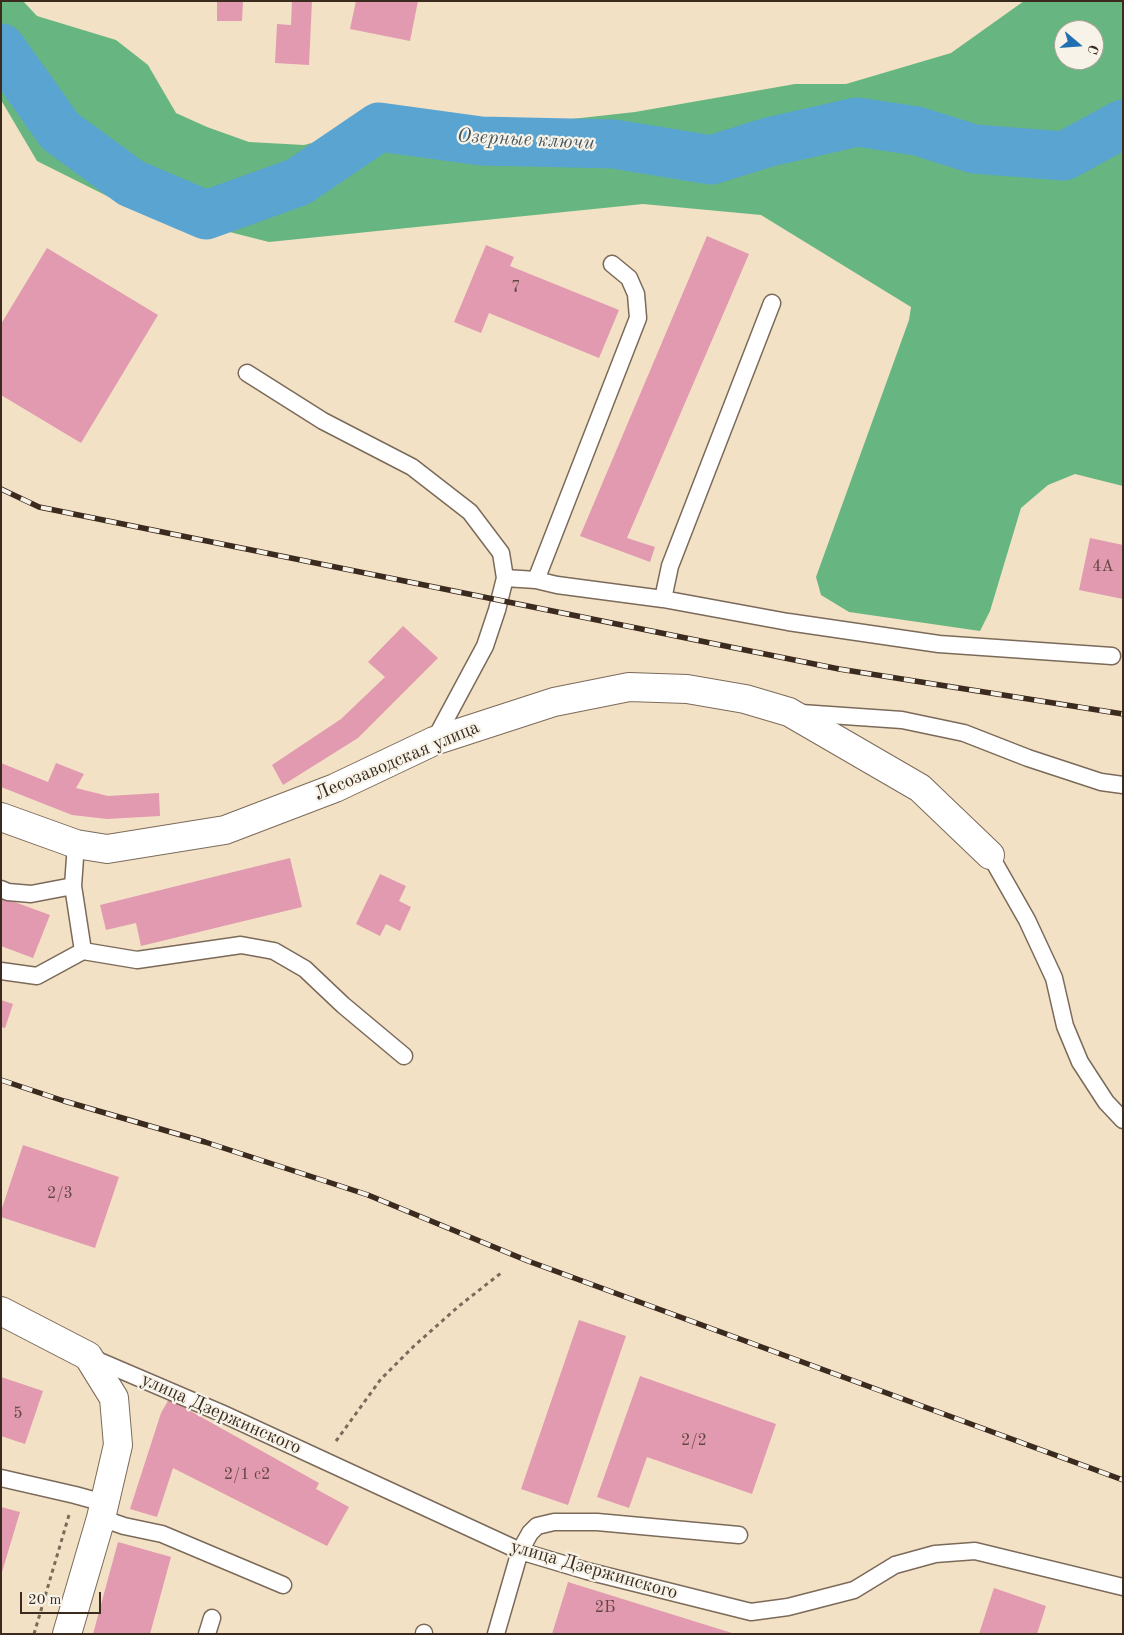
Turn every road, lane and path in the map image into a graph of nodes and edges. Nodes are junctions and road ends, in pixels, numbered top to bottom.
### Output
1 (612, 264) dead end
2 (772, 303) dead end
3 (247, 373) dead end
4 (505, 578) junction
5 (536, 580) junction
6 (663, 599) junction
7 (1112, 656) dead end
8 (789, 712) junction
9 (434, 741) junction
10 (1123, 785) edge
11 (1, 817) edge
12 (76, 844) junction
13 (990, 855) joint
14 (73, 886) junction
15 (1, 889) edge
16 (83, 951) junction
17 (1, 971) edge
18 (404, 1056) dead end
19 (1123, 1120) edge
20 (501, 1273) dead end
21 (1, 1311) edge
22 (88, 1356) junction
23 (322, 1460) junction
24 (1, 1478) edge
25 (103, 1511) junction
26 (739, 1535) dead end
27 (520, 1552) junction
28 (283, 1585) dead end
29 (1123, 1587) edge
30 (212, 1618) dead end
31 (67, 1634) edge
32 (207, 1634) edge
33 (496, 1634) edge

1 - 5 lane
2 - 6 lane
3 - 4 lane
4 - 5 lane
4 - 9 lane
5 - 6 lane
6 - 7 lane
8 - 9 street, Лесозаводская улица
8 - 10 lane
8 - 13 street, Лесозаводская улица
9 - 12 street, Лесозаводская улица
11 - 12 street, Лесозаводская улица
12 - 14 lane
13 - 19 lane
14 - 15 lane
14 - 16 lane
16 - 17 lane
16 - 18 lane
20 - 23 path
21 - 22 street, улица Дзержинского
22 - 23 lane, улица Дзержинского
22 - 25 street, улица Дзержинского
23 - 27 lane, улица Дзержинского
24 - 25 lane
25 - 28 lane
25 - 31 street, улица Дзержинского
26 - 27 lane
27 - 29 lane, улица Дзержинского
27 - 33 lane
30 - 32 lane

